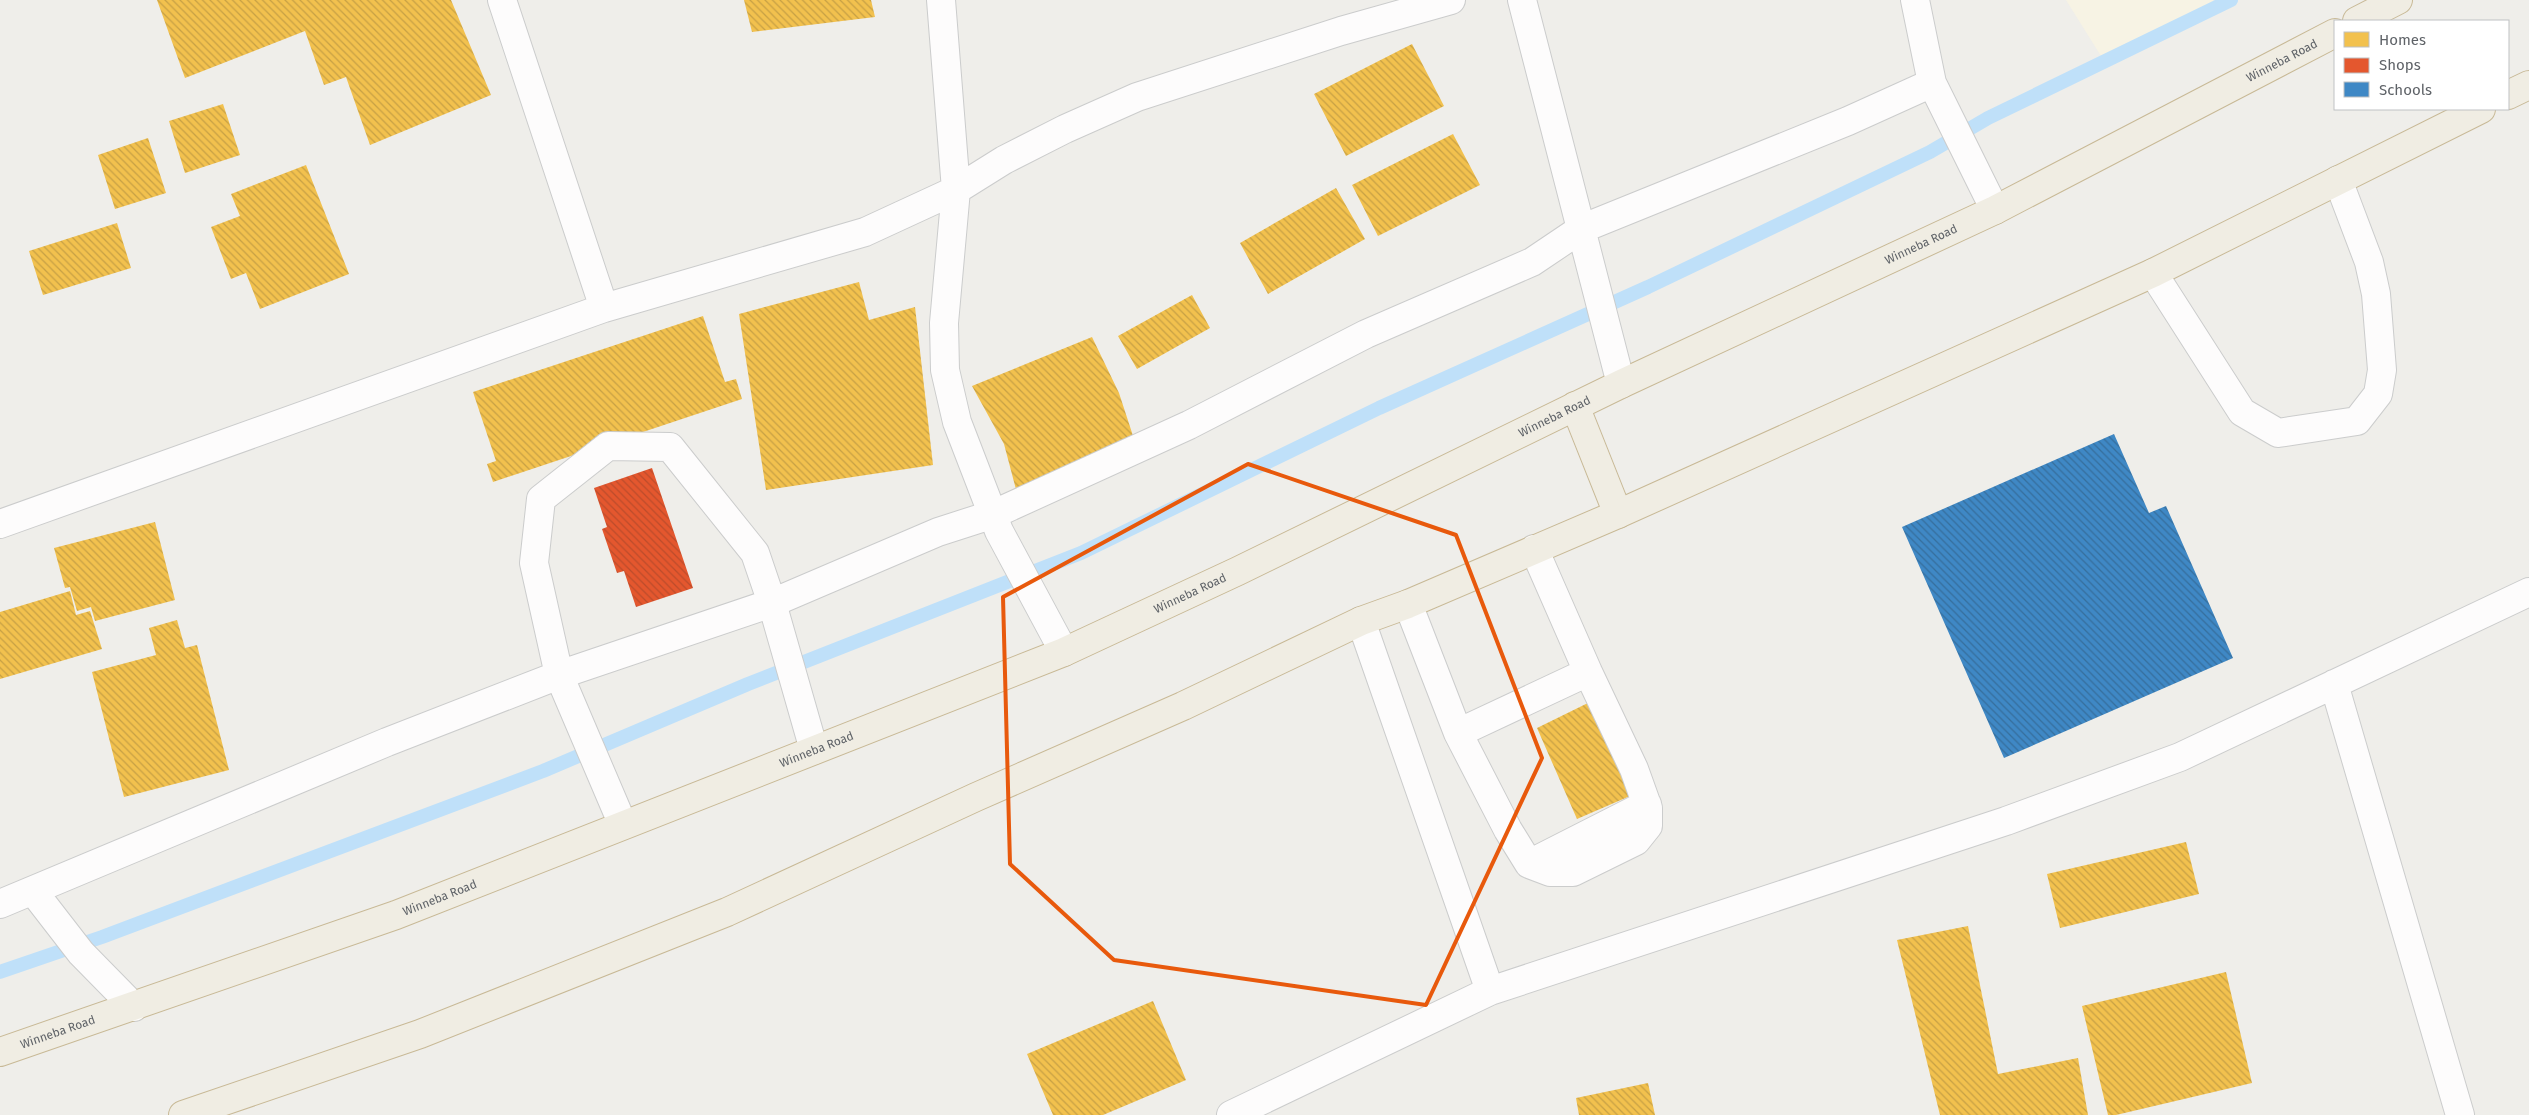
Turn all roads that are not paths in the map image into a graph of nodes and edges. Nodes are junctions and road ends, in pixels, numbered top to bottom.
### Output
1 (502, 0) edge
2 (941, 0) edge
3 (1451, 0) edge
4 (1522, 0) edge
5 (1915, 0) edge
6 (2398, 0) edge
7 (2359, 20) edge
8 (2334, 34) edge
9 (1932, 83) junction
10 (2529, 85) edge
11 (2509, 95) edge
12 (2479, 110) edge
13 (2338, 180) junction
14 (956, 190) junction
15 (1994, 210) junction
16 (1581, 229) junction
17 (2153, 273) junction
18 (604, 308) junction
19 (1621, 384) junction
20 (1575, 406) junction
21 (994, 514) junction
22 (1618, 514) junction
23 (0, 524) edge
24 (1534, 549) junction
25 (2529, 592) edge
26 (772, 603) junction
27 (1408, 604) junction
28 (1361, 621) junction
29 (1064, 652) junction
30 (1588, 672) junction
31 (559, 675) junction
32 (2334, 684) junction
33 (1458, 733) junction
34 (814, 750) junction
35 (623, 825) junction
36 (33, 891) junction
37 (0, 904) edge
38 (1490, 991) junction
39 (134, 1007) junction
40 (0, 1052) edge
41 (183, 1115) edge
42 (1231, 1115) edge
43 (2460, 1115) edge

1 - 18 street
2 - 14 street
3 - 14 street
4 - 16 street
5 - 9 street
6 - 7 highway
8 - 15 highway, Winneba Road
9 - 15 street
9 - 16 street
10 - 11 highway
12 - 13 highway
13 - 17 highway
13 - 17 street
14 - 18 street
14 - 21 street
15 - 19 highway, Winneba Road
16 - 19 street
16 - 21 street
17 - 22 highway
18 - 23 street
19 - 20 highway, Winneba Road
20 - 22 highway
20 - 29 highway, Winneba Road
21 - 26 street
21 - 29 street
22 - 24 highway
24 - 27 highway
24 - 30 street
25 - 32 street
26 - 31 street
26 - 31 street
26 - 34 street
27 - 28 highway
27 - 33 street
28 - 38 street
28 - 41 highway
29 - 34 highway, Winneba Road
30 - 33 street
30 - 33 street
31 - 35 street
31 - 36 street
32 - 38 street
32 - 43 street
34 - 35 highway, Winneba Road
35 - 39 highway, Winneba Road
36 - 37 street
36 - 39 street
38 - 42 street
39 - 40 highway, Winneba Road

